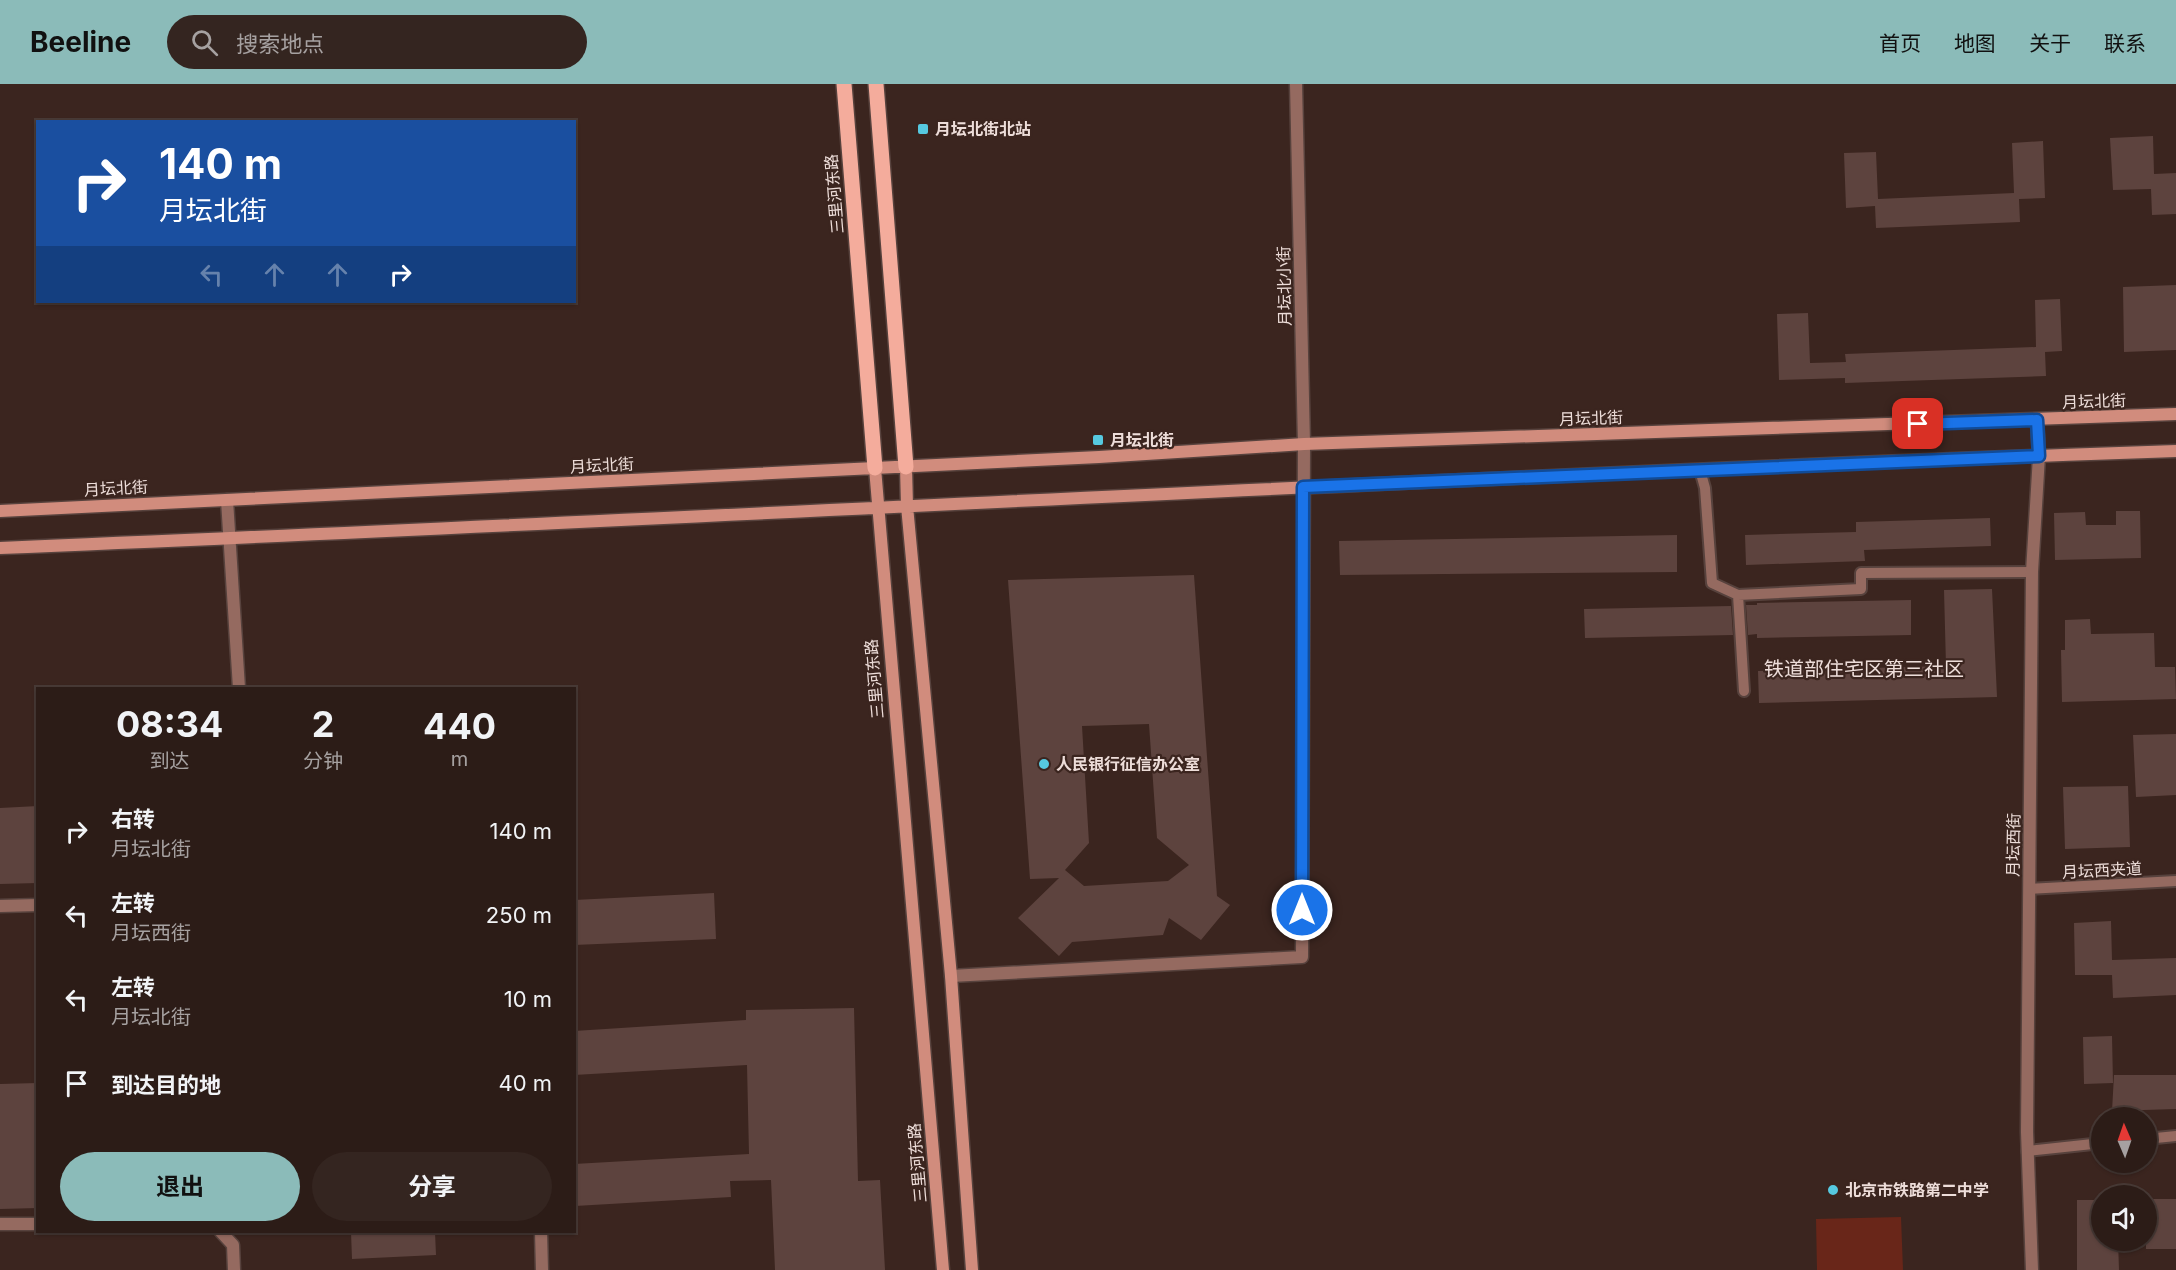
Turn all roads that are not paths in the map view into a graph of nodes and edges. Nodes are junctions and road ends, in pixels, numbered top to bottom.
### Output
1 (844, 84) edge
2 (876, 84) edge
3 (1296, 84) edge
4 (2176, 414) edge
5 (2037, 420) junction
6 (1304, 444) junction
7 (2176, 452) edge
8 (2039, 456) junction
9 (906, 467) junction
10 (875, 468) junction
11 (1700, 470) junction
12 (1303, 487) junction
13 (227, 500) junction
14 (907, 506) junction
15 (880, 509) junction
16 (0, 511) edge
17 (230, 539) junction
18 (0, 548) edge
19 (2032, 572) junction
20 (1738, 595) junction
21 (239, 687) edge
22 (1744, 691) dead end
23 (2176, 881) edge
24 (2029, 889) junction
25 (36, 905) edge
26 (0, 906) edge
27 (951, 976) junction
28 (2176, 1136) edge
29 (2157, 1138) edge
30 (2091, 1144) edge
31 (2027, 1151) junction
32 (0, 1224) edge
33 (36, 1224) edge
34 (222, 1233) edge
35 (541, 1233) edge
36 (234, 1270) edge
37 (542, 1270) edge
38 (943, 1270) edge
39 (972, 1270) edge
40 (2032, 1270) edge

1 - 10 main road, 三里河东路
2 - 9 main road
3 - 6 street, 月坛北小街
4 - 5 main road, 月坛北街
5 - 6 main road, 月坛北街
5 - 8 street, 月坛西街
6 - 9 main road, 月坛北街
6 - 12 street, 月坛北小街
7 - 8 main road
8 - 11 main road
8 - 19 street, 月坛西街
9 - 10 main road, 月坛北街
9 - 14 main road
10 - 13 main road, 月坛北街
10 - 15 main road, 三里河东路
11 - 12 main road
11 - 20 lane
12 - 14 main road
12 - 27 street, 月坛北小街
13 - 16 main road, 月坛北街
13 - 17 street
14 - 15 main road
14 - 27 main road
15 - 17 main road
15 - 38 main road, 三里河东路
17 - 18 main road
17 - 21 street
19 - 20 lane
19 - 24 street, 月坛西街
20 - 22 lane
23 - 24 lane, 月坛西夹道
24 - 31 street, 月坛西街
25 - 26 street
27 - 39 main road
28 - 29 lane
30 - 31 lane
31 - 40 street, 月坛西街
32 - 33 street
34 - 36 street
35 - 37 street

